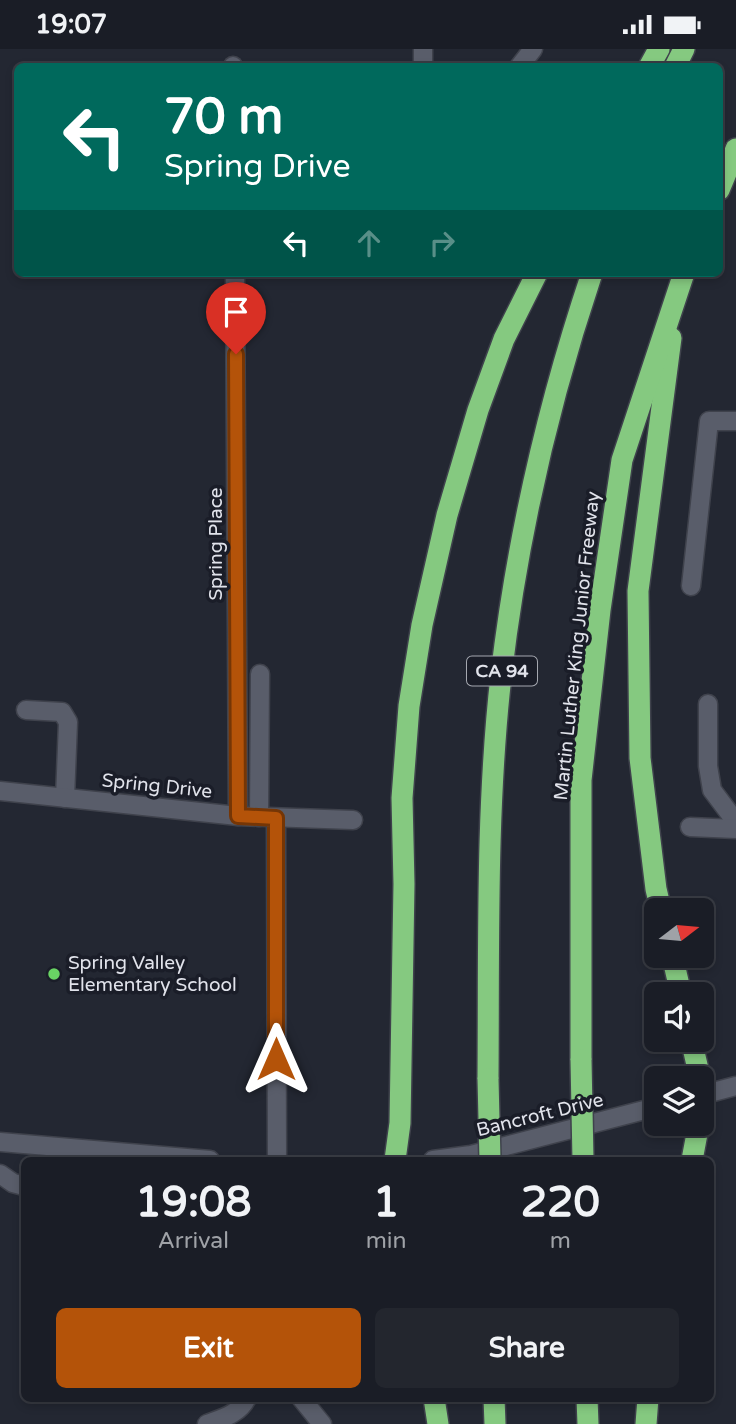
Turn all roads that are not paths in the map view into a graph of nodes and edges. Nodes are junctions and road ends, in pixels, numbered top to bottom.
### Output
1 (533, 49) edge
2 (522, 63) edge
3 (736, 149) edge
4 (723, 180) edge
5 (235, 277) edge
6 (535, 277) edge
7 (591, 277) edge
8 (680, 283) edge
9 (736, 421) edge
10 (691, 586) dead end
11 (260, 674) dead end
12 (708, 704) dead end
13 (26, 710) dead end
14 (0, 791) edge
15 (65, 798) junction
16 (238, 816) junction
17 (267, 818) junction
18 (353, 820) dead end
19 (736, 822) edge
20 (690, 827) dead end
21 (736, 829) edge
22 (658, 898) edge
23 (736, 1086) edge
24 (714, 1090) edge
25 (644, 1110) edge
26 (697, 1136) edge
27 (0, 1142) edge
28 (169, 1157) edge
29 (277, 1157) edge
30 (395, 1157) edge
31 (456, 1157) edge
32 (490, 1157) edge
33 (583, 1157) edge
34 (693, 1157) edge
35 (0, 1174) edge
36 (21, 1185) edge
37 (245, 1402) edge
38 (305, 1402) edge
39 (435, 1402) edge
40 (494, 1402) edge
41 (587, 1402) edge
42 (648, 1402) edge
43 (207, 1424) edge
44 (322, 1424) edge
45 (438, 1424) edge
46 (495, 1424) edge
47 (588, 1424) edge
48 (646, 1424) edge

1 - 2 street
3 - 4 highway
5 - 16 street, Spring Place
6 - 30 highway
7 - 32 highway, CA 94, bridge
8 - 22 highway
8 - 33 highway, Martin Luther King Junior Freeway, bridge
9 - 10 street
11 - 17 street
12 - 19 street
13 - 15 street
14 - 15 street, Spring Drive
15 - 16 street, Spring Drive
16 - 17 street, Spring Drive
17 - 18 street, Spring Drive
17 - 29 street
20 - 21 street
23 - 24 street
25 - 31 street, Bancroft Drive
26 - 34 highway
27 - 28 street
35 - 36 street
37 - 43 street
38 - 44 street
39 - 45 highway
40 - 46 highway
41 - 47 highway
42 - 48 highway

